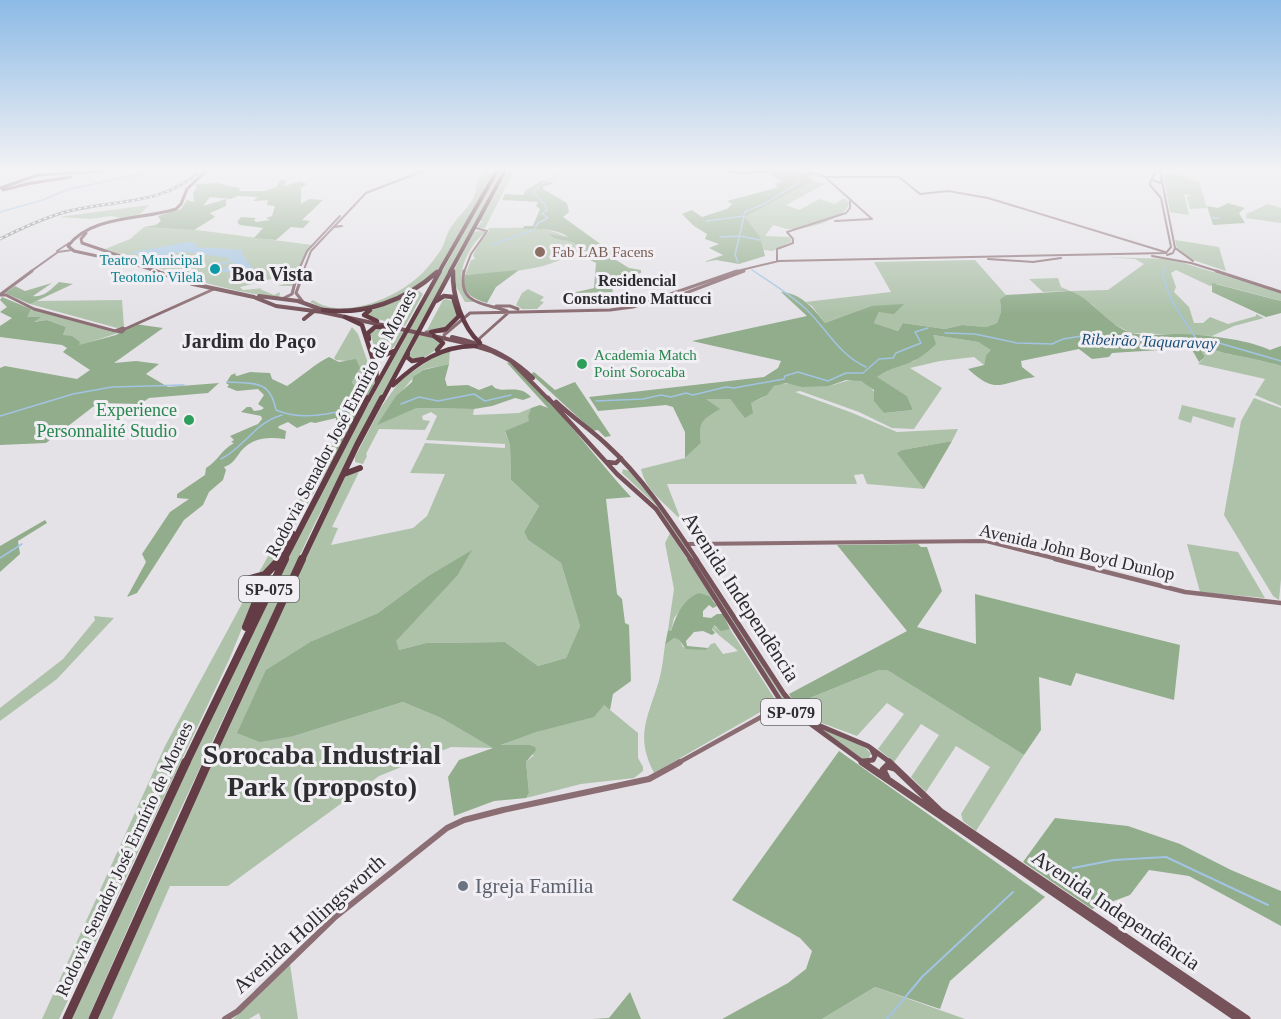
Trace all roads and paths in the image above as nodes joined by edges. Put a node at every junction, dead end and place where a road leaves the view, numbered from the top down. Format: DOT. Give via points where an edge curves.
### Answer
graph roads {
  1 [pos="135,219"];
  2 [pos="141,219"];
  3 [pos="339,219"];
  4 [pos="342,219"];
  5 [pos="470,219"];
  6 [pos="479,219"];
  7 [pos="871,219"];
  8 [pos="1055,219"];
  9 [pos="1165,219"];
  10 [pos="1169,219"];
  11 [pos="838,220"];
  12 [pos="476,225"];
  13 [pos="342,226"];
  14 [pos="333,228"];
  15 [pos="482,230"];
  16 [pos="471,234"];
  17 [pos="69,243"];
  18 [pos="82,243"];
  19 [pos="1174,248"];
  20 [pos="60,250"];
  21 [pos="72,250"];
  22 [pos="103,250"];
  23 [pos="1158,250"];
  24 [pos="1169,252"];
  25 [pos="85,253"];
  26 [pos="1161,254"];
  27 [pos="1014,256"];
  28 [pos="1033,256"];
  29 [pos="1148,256"];
  30 [pos="845,259"];
  31 [pos="1188,259"];
  32 [pos="1177,260"];
  33 [pos="777,261"];
  34 [pos="839,261"];
  35 [pos="784,262"];
  36 [pos="1018,262"];
  37 [pos="1038,262"];
  38 [pos="444,265"];
  39 [pos="453,267"];
  40 [pos="300,273"];
  41 [pos="727,275"];
  42 [pos="718,281"];
  43 [pos="213,289"];
  44 [pos="1281,291"];
  45 [pos="1,294"];
  46 [pos="283,299"];
  47 [pos="662,300"];
  48 [pos="423,301"];
  49 [pos="303,302"];
  50 [pos="276,306"];
  51 [pos="432,306"];
  52 [pos="493,306"];
  53 [pos="291,309"];
  54 [pos="505,309"];
  55 [pos="323,310"];
  56 [pos="550,310"];
  57 [pos="314,311"];
  58 [pos="516,312"];
  59 [pos="536,312"];
  60 [pos="345,317"];
  61 [pos="304,319"];
  62 [pos="377,321"];
  63 [pos="392,327"];
  64 [pos="401,328"];
  65 [pos="451,329"];
  66 [pos="428,333"];
  67 [pos="445,337"];
  68 [pos="478,345"];
  69 [pos="396,349"];
  70 [pos="408,352"];
  71 [pos="376,386"];
  72 [pos="386,392"];
  73 [pos="621,458"];
  74 [pos="351,459"];
  75 [pos="605,461"];
  76 [pos="631,470"];
  77 [pos="343,476"];
  78 [pos="626,481"];
  79 [pos="310,509"];
  80 [pos="686,544"];
  81 [pos="270,573"];
  82 [pos="262,586"];
  83 [pos="1281,603"];
  84 [pos="233,663"];
  85 [pos="778,696"];
  86 [pos="777,709"];
  87 [pos="790,711"];
  88 [pos="870,747"];
  89 [pos="858,759"];
  90 [pos="903,774"];
  91 [pos="892,783"];
  92 [pos="67,1019"];
  93 [pos="93,1019"];
  94 [pos="225,1019"];
  95 [pos="1238,1019"];
  96 [pos="1247,1019"];
  1 -- 17 [label="main road" via="98,227"];
  2 -- 18 [label="main road" via="99,227 85,234"];
  3 -- 40 [label="main road" via="307,250"];
  4 -- 14 [label="main road"];
  5 -- 38 [label="highway, Rodovia Senador José Ermírio de Moraes / SP-075"];
  6 -- 12 [label="highway, Rodovia Senador José Ermírio de Moraes / SP-075"];
  7 -- 11 [label="main road"];
  8 -- 23 [label="main road"];
  9 -- 24 [label="main road"];
  10 -- 19 [label="main road"];
  11 -- 33 [label="main road" via="787,232 793,243 777,249"];
  12 -- 15 [label="main road"];
  12 -- 16 [label="highway, Rodovia Senador José Ermírio de Moraes / SP-075"];
  13 -- 14 [label="main road"];
  14 -- 40 [label="main road" via="311,251"];
  15 -- 16 [label="main road"];
  15 -- 52 [label="main road" via="487,231 469,260 462,281 471,300"];
  16 -- 39 [label="highway, Rodovia Senador José Ermírio de Moraes / SP-075"];
  17 -- 18 [label="main road"];
  17 -- 20 [label="main road"];
  17 -- 21 [label="main road"];
  18 -- 22 [label="main road, SP-079"];
  19 -- 29 [label="main road" via="1171,254"];
  19 -- 31 [label="main road"];
  20 -- 21 [label="main road"];
  20 -- 45 [label="main road"];
  21 -- 25 [label="main road, SP-079"];
  22 -- 25 [label="main road" via="94,255"];
  22 -- 46 [label="main road, SP-079" via="207,285"];
  23 -- 24 [label="main road"];
  23 -- 26 [label="main road"];
  24 -- 26 [label="main road"];
  25 -- 43 [label="main road, SP-079"];
  26 -- 28 [label="main road"];
  27 -- 28 [label="main road"];
  27 -- 30 [label="main road"];
  27 -- 36 [label="main road" via="1023,260"];
  28 -- 37 [label="main road" via="1027,258"];
  29 -- 32 [label="main road"];
  29 -- 37 [label="main road"];
  30 -- 33 [label="main road"];
  30 -- 34 [label="main road"];
  31 -- 32 [label="main road" via="1173,256"];
  31 -- 44 [label="main road"];
  32 -- 44 [label="main road"];
  33 -- 35 [label="main road"];
  33 -- 41 [label="main road"];
  34 -- 35 [label="main road"];
  34 -- 36 [label="main road"];
  35 -- 42 [label="main road"];
  36 -- 37 [label="main road"];
  38 -- 48 [label="highway, Rodovia Senador José Ermírio de Moraes / SP-075"];
  38 -- 55 [label="highway" via="417,287 372,307 346,313"];
  39 -- 51 [label="highway, Rodovia Senador José Ermírio de Moraes / SP-075"];
  39 -- 68 [label="highway" via="457,300 470,335"];
  40 -- 46 [label="main road" via="292,294"];
  40 -- 49 [label="main road" via="296,293"];
  41 -- 42 [label="main road"];
  41 -- 47 [label="main road"];
  42 -- 47 [label="main road"];
  43 -- 45 [label="main road" via="118,333 34,309"];
  43 -- 50 [label="main road, SP-079"];
  46 -- 49 [label="main road, SP-079"];
  46 -- 50 [label="main road" via="274,303"];
  47 -- 56 [label="main road" via="616,310"];
  47 -- 59 [label="main road" via="616,312"];
  48 -- 62 [label="highway" via="425,292 411,291 364,313 366,318"];
  48 -- 69 [label="highway, Rodovia Senador José Ermírio de Moraes / SP-075"];
  49 -- 53 [label="main road" via="301,307"];
  49 -- 55 [label="main road, SP-079"];
  50 -- 53 [label="main road, SP-079"];
  51 -- 66 [label="highway" via="440,297 452,297 460,314 446,329"];
  51 -- 70 [label="highway, Rodovia Senador José Ermírio de Moraes / SP-075"];
  52 -- 54 [label="main road"];
  52 -- 54 [label="main road"];
  53 -- 57 [label="main road, SP-079"];
  54 -- 56 [label="main road"];
  54 -- 58 [label="main road"];
  54 -- 65 [label="main road" via="465,315"];
  55 -- 62 [label="main road, SP-079"];
  56 -- 59 [label="main road"];
  57 -- 60 [label="main road, SP-079"];
  57 -- 61 [label="main road"];
  58 -- 59 [label="main road"];
  58 -- 68 [label="main road" via="503,316 480,338"];
  60 -- 63 [label="main road, SP-079"];
  60 -- 71 [label="highway" via="362,325 376,369"];
  62 -- 64 [label="main road, SP-079"];
  63 -- 64 [label="main road, SP-079"];
  63 -- 69 [label="highway" via="375,327 368,335 376,354 386,356"];
  64 -- 66 [label="main road, SP-079"];
  65 -- 66 [label="main road"];
  65 -- 67 [label="main road"];
  66 -- 67 [label="main road, Avenida Independência / SP-079"];
  66 -- 70 [label="highway" via="442,346 416,361 409,360"];
  67 -- 68 [label="main road, Avenida Independência / SP-079"];
  68 -- 72 [label="highway" via="440,351 402,376"];
  68 -- 73 [label="main road, Avenida Independência / SP-079" via="517,361 578,423"];
  68 -- 75 [label="main road, Avenida Independência / SP-079" via="520,369"];
  69 -- 71 [label="highway, Rodovia Senador José Ermírio de Moraes / SP-075"];
  70 -- 72 [label="highway, Rodovia Senador José Ermírio de Moraes / SP-075"];
  71 -- 79 [label="highway, Rodovia Senador José Ermírio de Moraes / SP-075"];
  72 -- 74 [label="highway, Rodovia Senador José Ermírio de Moraes / SP-075"];
  73 -- 75 [label="main road" via="613,464"];
  73 -- 76 [label="main road, Avenida Independência / SP-079"];
  74 -- 77 [label="highway, Rodovia Senador José Ermírio de Moraes / SP-075"];
  74 -- 77 [label="highway" via="360,468"];
  75 -- 78 [label="main road, Avenida Independência / SP-079"];
  76 -- 78 [label="main road" via="620,470"];
  76 -- 80 [label="main road, Avenida Independência / SP-079"];
  77 -- 93 [label="highway, Rodovia Senador José Ermírio de Moraes / SP-075" via="235,702"];
  78 -- 85 [label="main road, Avenida Independência / SP-079" via="657,509"];
  79 -- 81 [label="highway"];
  79 -- 84 [label="highway, Rodovia Senador José Ermírio de Moraes / SP-075"];
  80 -- 83 [label="main road, Avenida John Boyd Dunlop" via="986,542 1185,592"];
  80 -- 88 [label="main road, Avenida Independência / SP-079" via="792,706 818,725"];
  81 -- 82 [label="highway"];
  81 -- 82 [label="highway" via="249,582"];
  82 -- 84 [label="highway"];
  84 -- 92 [label="highway, Rodovia Senador José Ermírio de Moraes / SP-075"];
  85 -- 86 [label="main road"];
  85 -- 87 [label="main road, Avenida Independência / SP-079"];
  86 -- 87 [label="main road"];
  86 -- 94 [label="main road, Avenida Hollingsworth" via="649,779 503,810 447,828 334,918"];
  87 -- 89 [label="main road, Avenida Independência / SP-079"];
  88 -- 89 [label="main road" via="873,760"];
  88 -- 90 [label="main road, Avenida Independência / SP-079"];
  89 -- 91 [label="main road, Avenida Independência / SP-079"];
  90 -- 91 [label="main road" via="893,767 885,768 884,773"];
  90 -- 96 [label="main road, Avenida Independência / SP-079" via="941,812"];
  91 -- 95 [label="main road, Avenida Independência / SP-079"];
}
